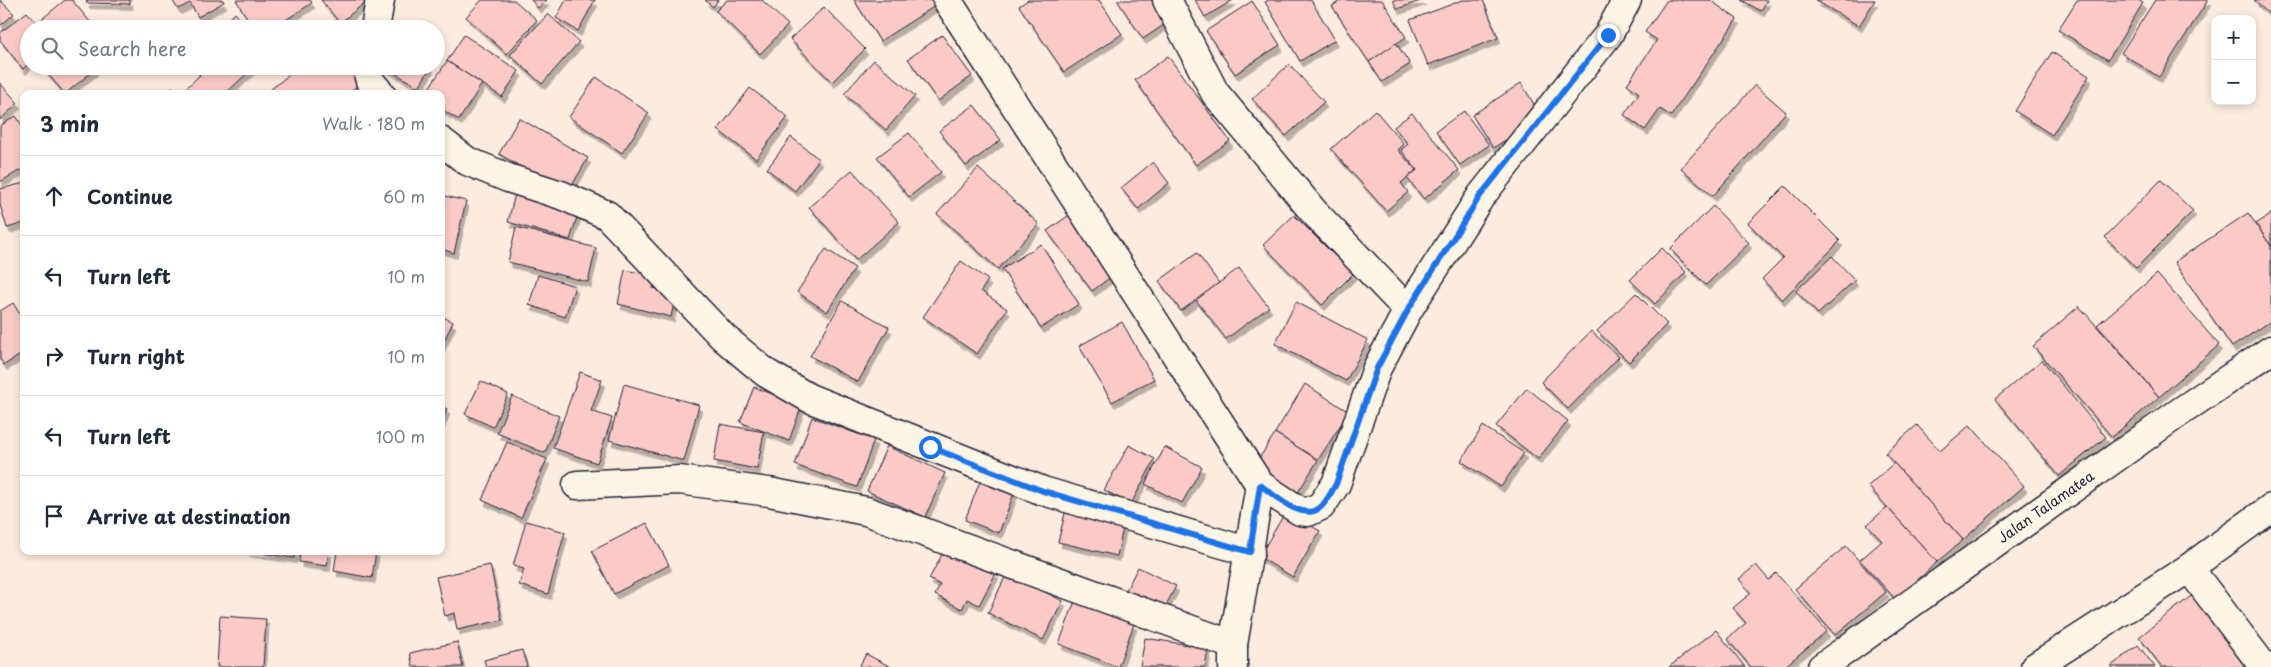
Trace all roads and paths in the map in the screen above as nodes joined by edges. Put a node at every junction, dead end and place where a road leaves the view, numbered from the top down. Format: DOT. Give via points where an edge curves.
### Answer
graph roads {
  1 [pos="380,0"];
  2 [pos="947,0"];
  3 [pos="1167,0"];
  4 [pos="1626,0"];
  5 [pos="377,20"];
  6 [pos="368,75"];
  7 [pos="378,90"];
  8 [pos="445,144"];
  9 [pos="1408,310"];
  10 [pos="2271,350"];
  11 [pos="577,485"];
  12 [pos="1260,485"];
  13 [pos="2271,508"];
  14 [pos="1250,552"];
  15 [pos="2189,568"];
  16 [pos="1233,656"];
  17 [pos="1822,667"];
  18 [pos="2035,667"];
  19 [pos="2264,667"];
  1 -- 5 [label="street"];
  2 -- 12 [label="street"];
  3 -- 9 [label="street" via="1215,92 1313,211"];
  4 -- 9 [label="street" via="1608,35 1480,196"];
  6 -- 7 [label="street"];
  8 -- 14 [label="street" via="467,161 607,215 724,337 766,373 809,398 1043,491"];
  9 -- 12 [label="street" via="1377,368 1336,484 1321,506 1308,512 1300,511"];
  10 -- 17 [label="street, Jalan Talamatea" via="2176,414"];
  11 -- 16 [label="street" via="679,480 769,492 866,511"];
  12 -- 14 [label="street"];
  13 -- 15 [label="street"];
  14 -- 16 [label="street"];
  15 -- 18 [label="street"];
  15 -- 19 [label="street"];
}
